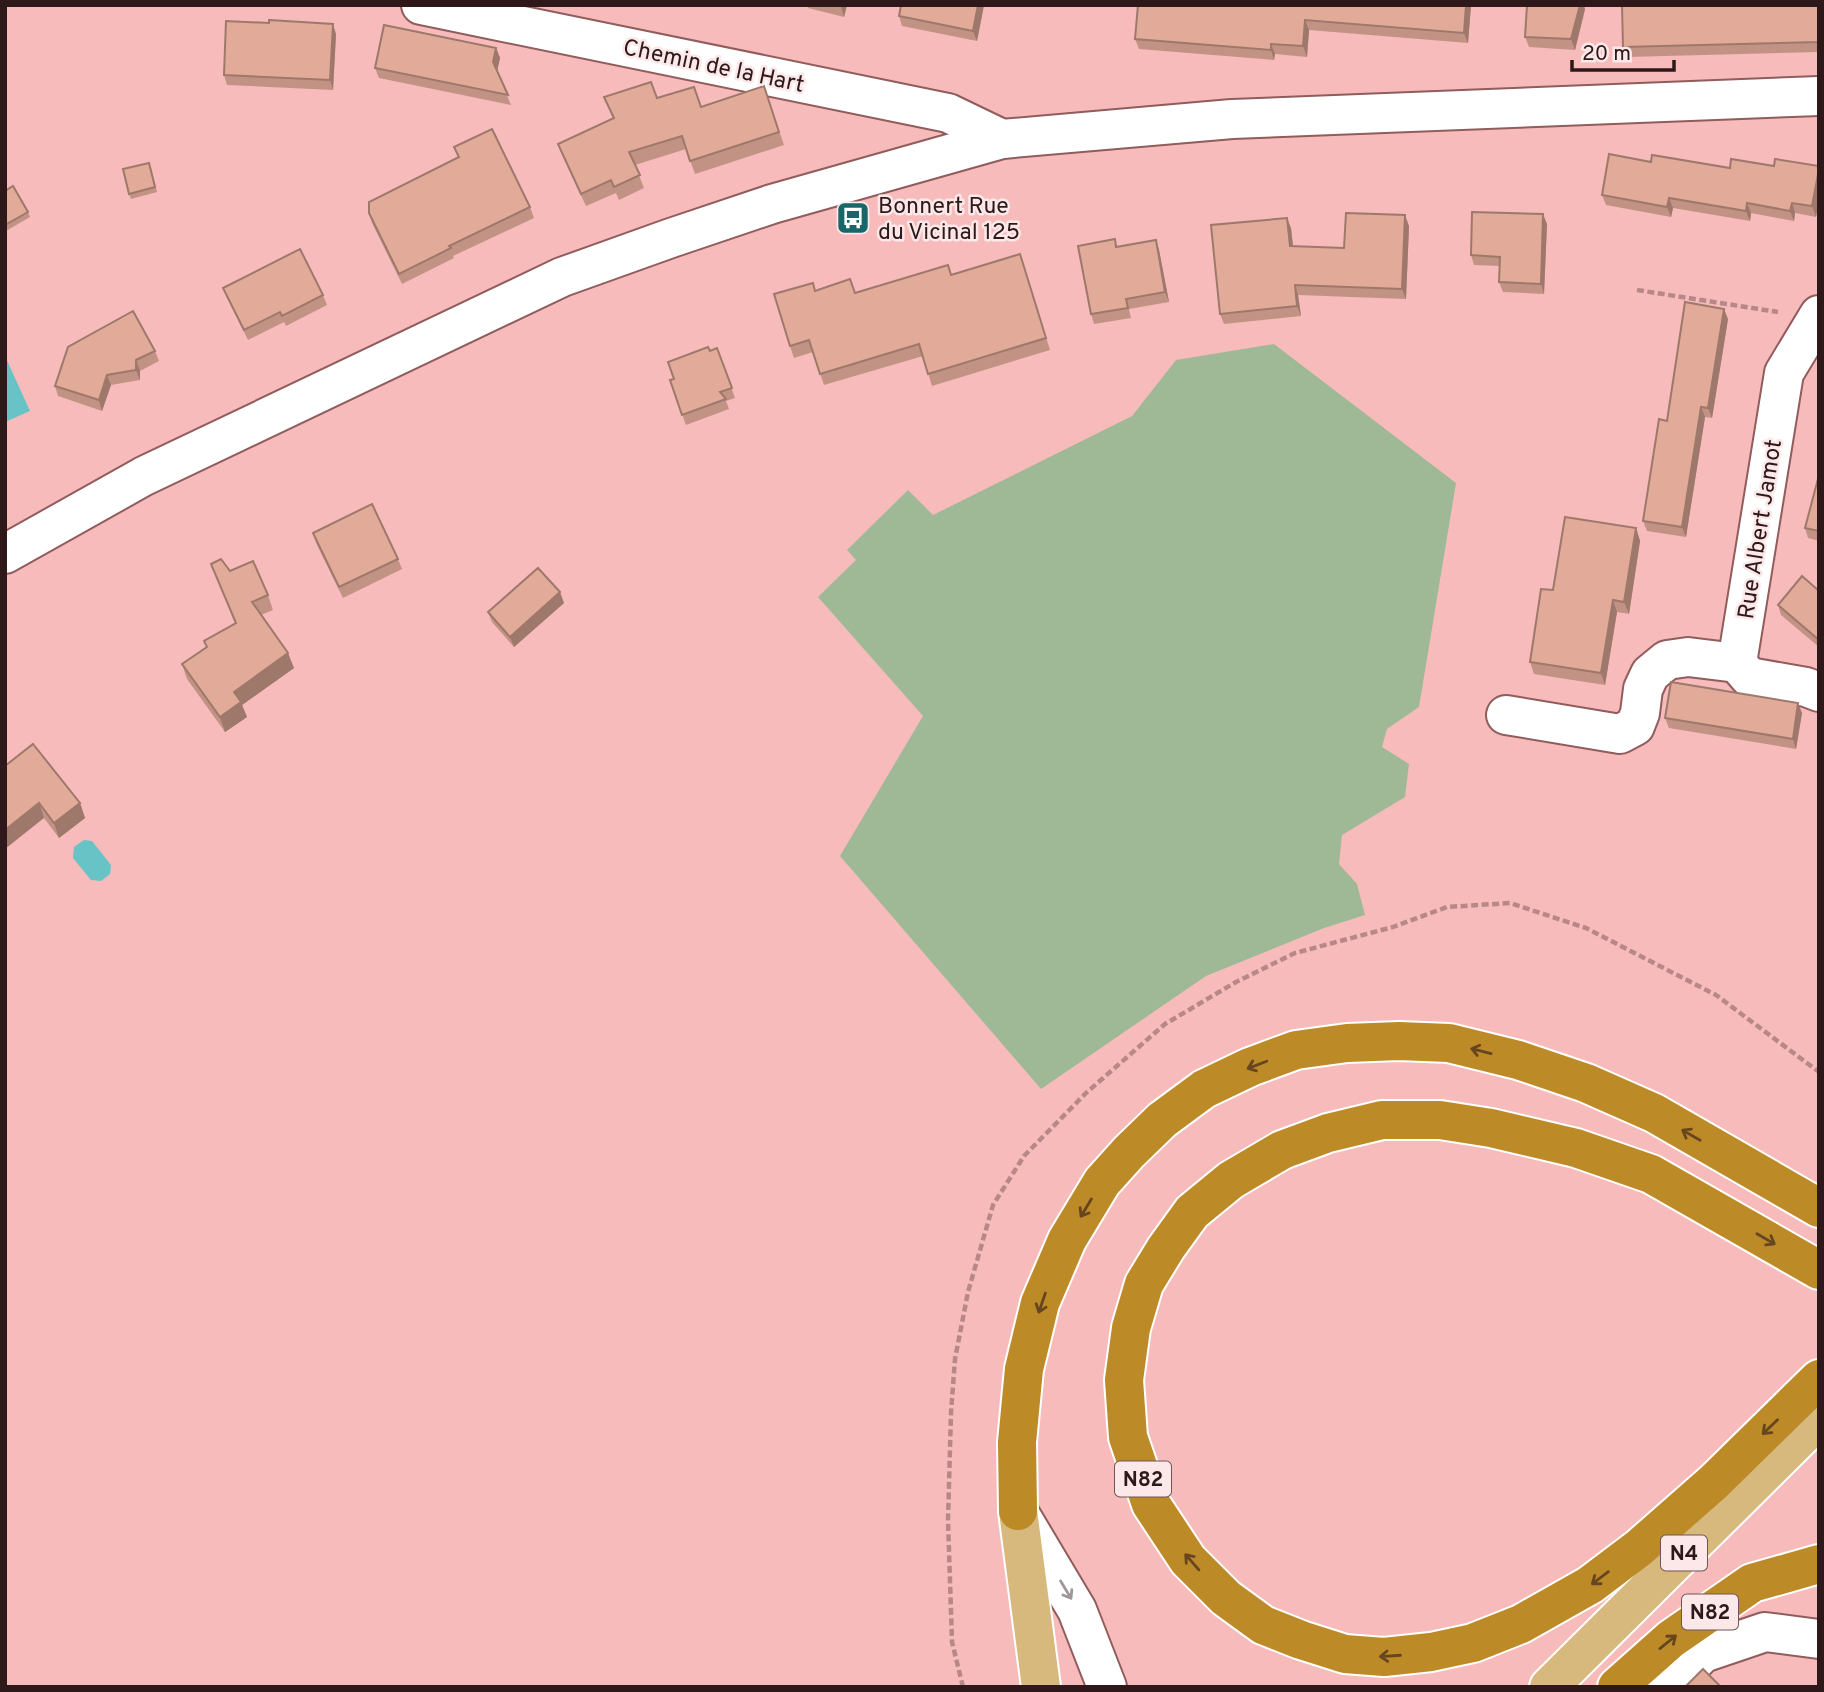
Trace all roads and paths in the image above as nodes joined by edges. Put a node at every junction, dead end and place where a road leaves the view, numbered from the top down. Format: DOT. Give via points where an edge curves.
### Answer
graph roads {
  1 [pos="421,5"];
  2 [pos="1819,96"];
  3 [pos="1002,139"];
  4 [pos="1637,290"];
  5 [pos="1818,316"];
  6 [pos="5,554"];
  7 [pos="1737,663"];
  8 [pos="1819,692"];
  9 [pos="1506,715"];
  10 [pos="1819,1208"];
  11 [pos="1819,1270"];
  12 [pos="1819,1379"];
  13 [pos="951,1413"];
  14 [pos="1819,1419"];
  15 [pos="1819,1449"];
  16 [pos="1018,1511"];
  17 [pos="1819,1564"];
  18 [pos="1819,1639"];
  19 [pos="963,1687"];
  20 [pos="1041,1687"];
  21 [pos="1107,1687"];
  22 [pos="1549,1687"];
  23 [pos="1577,1687"];
  24 [pos="1617,1687"];
  25 [pos="1668,1687"];
  1 -- 3 [label="street, Chemin de la Hart" via="948,113"];
  2 -- 3 [label="street" via="1232,119"];
  3 -- 6 [label="street" via="772,204 562,277 144,475"];
  4 -- 5 [label="path"];
  5 -- 7 [label="street, Rue Albert Jamot" via="1784,373"];
  7 -- 8 [label="street" via="1749,677"];
  7 -- 9 [label="street" via="1688,657 1667,660 1650,674 1635,726 1620,734"];
  10 -- 16 [label="highway, one-way" via="1654,1113 1518,1060 1448,1043 1399,1041 1296,1050 1250,1067 1204,1089 1162,1120 1102,1182 1067,1240 1040,1303 1024,1369 1017,1442"];
  12 -- 11 [label="highway, N82, one-way" via="1714,1482 1590,1585 1521,1625 1473,1643 1384,1657 1345,1654 1263,1625 1226,1598 1188,1560 1151,1504 1128,1437 1124,1380 1131,1328 1144,1284 1192,1212 1231,1180 1282,1150 1382,1120 1440,1120 1576,1148 1651,1174"];
  13 -- 19 [label="path" via="948,1520 953,1642"];
  14 -- 22 [label="main road, N4"];
  15 -- 23 [label="main road, N4"];
  16 -- 20 [label="main road"];
  16 -- 21 [label="street, one-way" via="1077,1609"];
  24 -- 17 [label="highway, N82, one-way" via="1671,1639 1752,1583"];
  18 -- 25 [label="street" via="1765,1632 1703,1653"];
}
